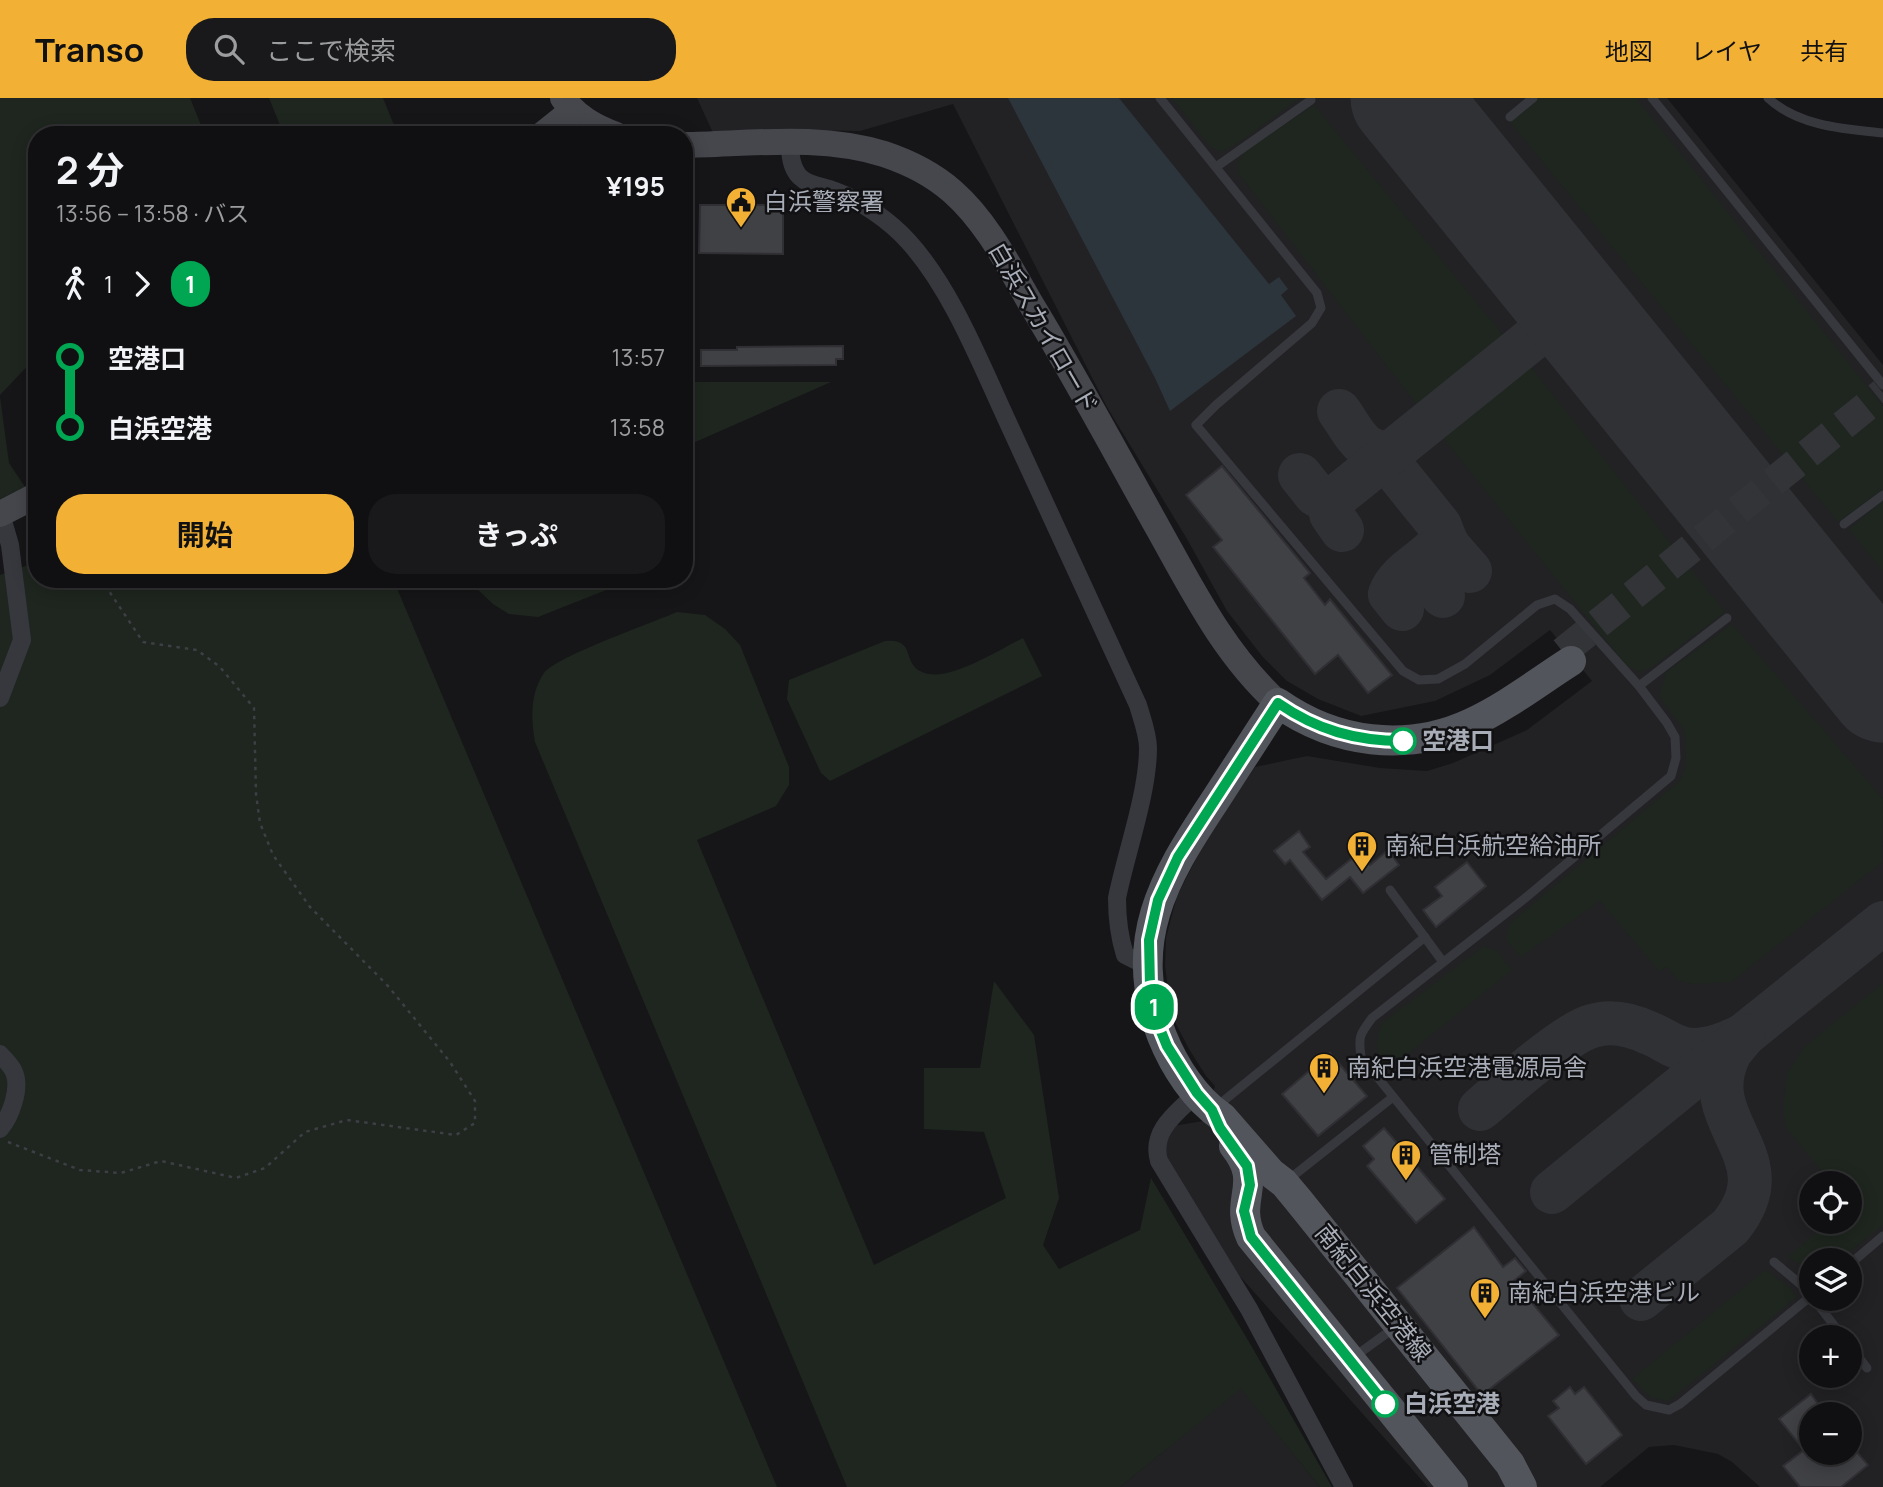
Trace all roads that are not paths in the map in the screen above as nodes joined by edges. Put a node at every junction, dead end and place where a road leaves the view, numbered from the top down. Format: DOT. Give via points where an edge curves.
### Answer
graph roads {
  1 [pos="1160,98"];
  2 [pos="1533,98"];
  3 [pos="1652,98"];
  4 [pos="1768,98"];
  5 [pos="1311,100"];
  6 [pos="568,104"];
  7 [pos="1510,117"];
  8 [pos="550,126"];
  9 [pos="596,126"];
  10 [pos="1883,133"];
  11 [pos="790,143"];
  12 [pos="693,145"];
  13 [pos="1216,167"];
  14 [pos="1883,385"];
  15 [pos="1883,495"];
  16 [pos="28,500"];
  17 [pos="1,514"];
  18 [pos="1844,524"];
  19 [pos="1727,618"];
  20 [pos="1567,657"];
  21 [pos="1639,686"];
  22 [pos="0,698"];
  23 [pos="1278,703"];
  24 [pos="1390,890"];
  25 [pos="1425,937"];
  26 [pos="1148,961"];
  27 [pos="1443,962"];
  28 [pos="0,1054"];
  29 [pos="1393,1097"];
  30 [pos="1219,1101"];
  31 [pos="1245,1128"];
  32 [pos="0,1129"];
  33 [pos="1284,1183"];
  34 [pos="1883,1236"];
  35 [pos="1862,1254"];
  36 [pos="1774,1262"];
  37 [pos="1277,1271"];
  38 [pos="1799,1282"];
  39 [pos="1799,1308"];
  40 [pos="1823,1311"];
  41 [pos="1398,1325"];
  42 [pos="1834,1325"];
  43 [pos="1349,1360"];
  44 [pos="1862,1362"];
  45 [pos="1867,1368"];
  46 [pos="1344,1487"];
  47 [pos="1453,1487"];
  48 [pos="1522,1487"];
  1 -- 13 [label="lane"];
  2 -- 7 [label="lane"];
  3 -- 14 [label="lane"];
  4 -- 10 [label="lane" via="1815,123"];
  5 -- 13 [label="lane"];
  6 -- 8 [label="street"];
  6 -- 9 [label="street"];
  11 -- 12 [label="street, 白浜スカイロード"];
  11 -- 23 [label="street, 白浜スカイロード" via="824,143 886,155 940,182 966,206 994,242 1048,331 1214,627"];
  11 -- 26 [label="street" via="793,168 801,178 836,191 884,220 908,241 936,279 972,345 1138,705 1148,748 1117,916 1125,956"];
  13 -- 21 [label="lane" via="1317,293 1321,308 1312,323 1196,425 1410,676 1438,679 1465,664 1537,605 1555,599 1570,609"];
  15 -- 18 [label="lane"];
  16 -- 17 [label="street"];
  17 -- 22 [label="street" via="10,545 22,639"];
  19 -- 21 [label="lane"];
  20 -- 23 [label="main road" via="1492,711 1432,737 1359,738 1324,729"];
  21 -- 27 [label="lane" via="1675,737 1671,776"];
  23 -- 26 [label="main road, 南紀白浜空港線" via="1167,878 1152,920"];
  24 -- 25 [label="lane"];
  25 -- 27 [label="lane"];
  25 -- 30 [label="lane"];
  26 -- 30 [label="main road, 南紀白浜空港線" via="1158,1024 1167,1046"];
  27 -- 29 [label="lane" via="1372,1018 1360,1033 1361,1057"];
  28 -- 32 [label="street" via="15,1073 15,1101"];
  29 -- 33 [label="lane"];
  29 -- 39 [label="lane" via="1646,1405 1669,1410 1680,1404"];
  30 -- 33 [label="main road, 南紀白浜空港線" via="1222,1117"];
  30 -- 37 [label="main road, 南紀白浜空港線" via="1220,1128 1247,1166 1250,1178 1246,1226"];
  30 -- 46 [label="street" via="1161,1131 1158,1161 1249,1309"];
  31 -- 33 [label="lane"];
  33 -- 37 [label="main road" via="1261,1202 1257,1212 1257,1228"];
  33 -- 41 [label="main road, 南紀白浜空港線"];
  34 -- 35 [label="lane"];
  36 -- 38 [label="lane"];
  37 -- 43 [label="main road, 南紀白浜空港線"];
  40 -- 42 [label="lane"];
  41 -- 43 [label="lane"];
  41 -- 48 [label="main road, 南紀白浜空港線" via="1510,1464"];
  43 -- 47 [label="main road, 南紀白浜空港線"];
  44 -- 45 [label="lane"];
}
